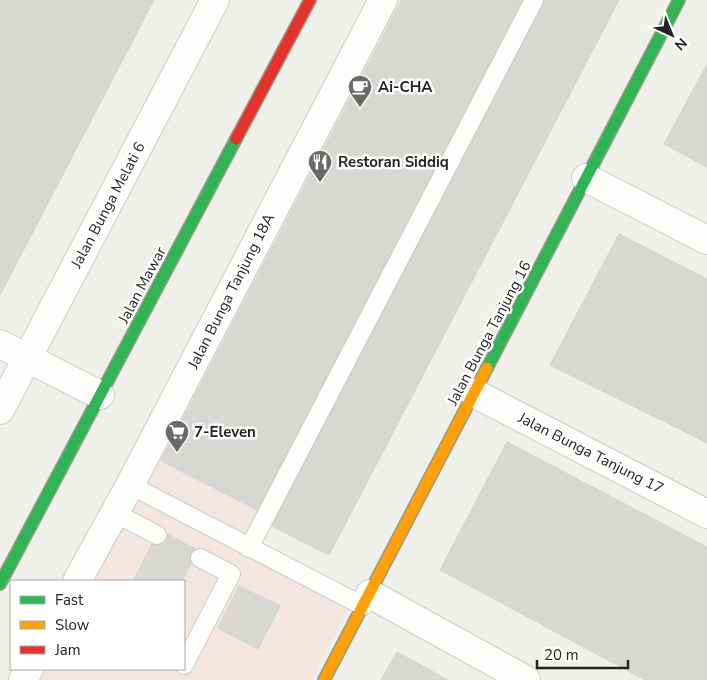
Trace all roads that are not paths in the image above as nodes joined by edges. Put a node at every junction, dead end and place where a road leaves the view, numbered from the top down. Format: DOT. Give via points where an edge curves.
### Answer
graph roads {
  1 [pos="215,0"];
  2 [pos="310,0"];
  3 [pos="383,0"];
  4 [pos="534,0"];
  5 [pos="679,0"];
  6 [pos="586,178"];
  7 [pos="707,240"];
  8 [pos="0,344"];
  9 [pos="27,358"];
  10 [pos="474,393"];
  11 [pos="100,396"];
  12 [pos="0,410"];
  13 [pos="130,485"];
  14 [pos="115,513"];
  15 [pos="707,514"];
  16 [pos="157,535"];
  17 [pos="248,548"];
  18 [pos="200,558"];
  19 [pos="78,580"];
  20 [pos="0,584"];
  21 [pos="366,600"];
  22 [pos="185,663"];
  23 [pos="324,680"];
  24 [pos="526,680"];
  1 -- 9 [label="street, Jalan Bunga Melati 6"];
  2 -- 11 [label="street, Jalan Mawar"];
  3 -- 13 [label="street, Jalan Bunga Tanjung 18A"];
  4 -- 17 [label="lane"];
  5 -- 6 [label="street, Jalan Bunga Tanjung 16"];
  6 -- 7 [label="street"];
  6 -- 10 [label="street, Jalan Bunga Tanjung 16"];
  8 -- 9 [label="street"];
  9 -- 11 [label="street"];
  9 -- 12 [label="street, Jalan Bunga Melati 6"];
  10 -- 15 [label="street, Jalan Bunga Tanjung 17"];
  10 -- 21 [label="street, Jalan Bunga Tanjung 16"];
  11 -- 20 [label="street, Jalan Mawar"];
  13 -- 14 [label="street, Jalan Bunga Tanjung 18A"];
  13 -- 17 [label="lane"];
  14 -- 16 [label="lane"];
  14 -- 19 [label="street, Jalan Bunga Tanjung 18A"];
  17 -- 21 [label="lane"];
  18 -- 22 [label="lane" via="231,574"];
  21 -- 23 [label="street, Jalan Bunga Tanjung 16"];
  21 -- 24 [label="street"];
}
